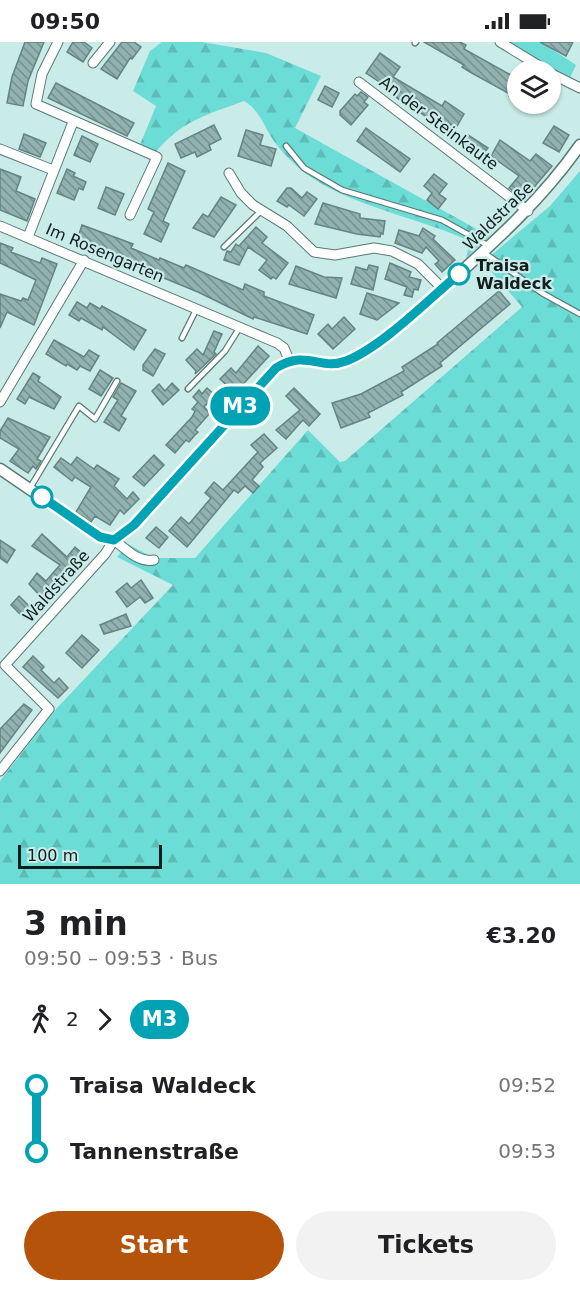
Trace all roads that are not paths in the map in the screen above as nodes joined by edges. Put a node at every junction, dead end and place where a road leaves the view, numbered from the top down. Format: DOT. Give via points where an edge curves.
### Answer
graph roads {
  1 [pos="58,42"];
  2 [pos="501,42"];
  3 [pos="107,43"];
  4 [pos="530,60"];
  5 [pos="93,63"];
  6 [pos="561,79"];
  7 [pos="359,82"];
  8 [pos="580,88"];
  9 [pos="73,122"];
  10 [pos="580,145"];
  11 [pos="286,147"];
  12 [pos="0,149"];
  13 [pos="53,170"];
  14 [pos="229,173"];
  15 [pos="261,211"];
  16 [pos="528,211"];
  17 [pos="130,215"];
  18 [pos="0,226"];
  19 [pos="28,237"];
  20 [pos="224,247"];
  21 [pos="486,249"];
  22 [pos="84,261"];
  23 [pos="442,288"];
  24 [pos="197,308"];
  25 [pos="580,314"];
  26 [pos="240,327"];
  27 [pos="182,338"];
  28 [pos="289,360"];
  29 [pos="117,381"];
  30 [pos="188,389"];
  31 [pos="0,402"];
  32 [pos="0,469"];
  33 [pos="30,488"];
  34 [pos="114,540"];
  35 [pos="154,560"];
  36 [pos="2,664"];
  37 [pos="0,771"];
  1 -- 9 [label="street" via="42,74 36,104"];
  2 -- 4 [label="street"];
  3 -- 5 [label="street"];
  6 -- 8 [label="street"];
  7 -- 16 [label="street, An der Steinkaute"];
  9 -- 13 [label="street"];
  9 -- 17 [label="street" via="157,157"];
  10 -- 16 [label="street, Waldstraße"];
  11 -- 21 [label="lane" via="304,168 342,190 442,220"];
  12 -- 13 [label="street"];
  13 -- 19 [label="street"];
  14 -- 15 [label="street" via="241,193"];
  15 -- 20 [label="lane"];
  15 -- 23 [label="street" via="287,226 314,252 335,255 374,248 392,251 418,264"];
  16 -- 21 [label="street, Waldstraße"];
  18 -- 19 [label="street, Im Rosengarten"];
  19 -- 22 [label="street, Im Rosengarten"];
  21 -- 23 [label="street, Waldstraße"];
  21 -- 25 [label="lane" via="542,293"];
  22 -- 24 [label="street, Im Rosengarten"];
  22 -- 31 [label="street"];
  23 -- 28 [label="street, Waldstraße" via="409,318 345,361"];
  24 -- 26 [label="street, Im Rosengarten"];
  24 -- 27 [label="lane"];
  26 -- 28 [label="street, Im Rosengarten" via="284,348"];
  26 -- 30 [label="lane" via="225,351"];
  28 -- 34 [label="street, Waldstraße" via="276,368 134,525"];
  29 -- 33 [label="lane" via="95,419 78,406"];
  32 -- 33 [label="street"];
  33 -- 34 [label="street" via="100,537"];
  34 -- 35 [label="street" via="136,557"];
  34 -- 36 [label="street, Waldstraße"];
  36 -- 37 [label="street, Waldstraße" via="50,709"];
}
